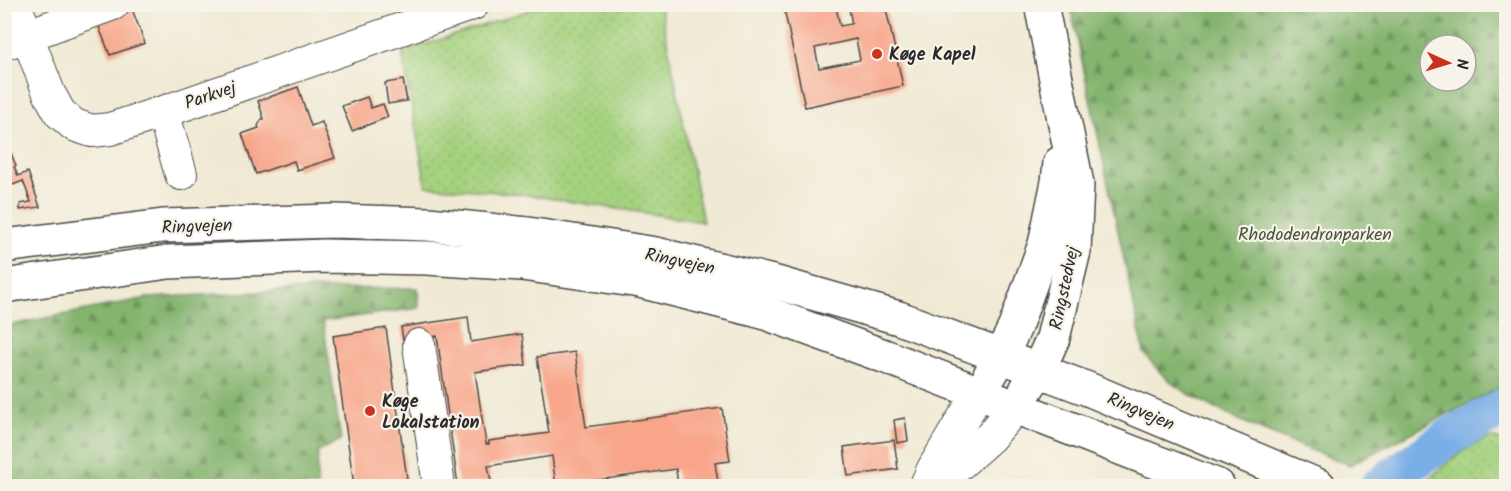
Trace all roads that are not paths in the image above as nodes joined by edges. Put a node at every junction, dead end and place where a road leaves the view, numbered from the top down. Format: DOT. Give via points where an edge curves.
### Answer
graph roads {
  1 [pos="15,4"];
  2 [pos="113,4"];
  3 [pos="1041,4"];
  4 [pos="456,7"];
  5 [pos="15,40"];
  6 [pos="163,112"];
  7 [pos="1064,126"];
  8 [pos="181,174"];
  9 [pos="4,246"];
  10 [pos="4,286"];
  11 [pos="419,345"];
  12 [pos="1001,356"];
  13 [pos="1038,371"];
  14 [pos="979,392"];
  15 [pos="1016,407"];
  16 [pos="439,486"];
  17 [pos="926,486"];
  18 [pos="935,486"];
  19 [pos="1218,486"];
  20 [pos="1319,486"];
  1 -- 5 [label="street, Parkvej"];
  2 -- 5 [label="street"];
  3 -- 7 [label="main road, Ringstedvej"];
  4 -- 6 [label="street, Parkvej"];
  5 -- 6 [label="street, Parkvej" via="60,113 74,124 92,131 110,129"];
  6 -- 8 [label="street"];
  7 -- 12 [label="main road, Ringstedvej" via="1045,244"];
  7 -- 13 [label="main road, Ringstedvej" via="1077,184 1074,251 1053,338"];
  9 -- 12 [label="main road, Ringvejen" via="163,226 334,221 428,224 528,234 656,254 777,283 899,318"];
  10 -- 14 [label="main road, Ringvejen" via="168,262 324,256 522,264 640,282 763,312"];
  11 -- 16 [label="street"];
  12 -- 13 [label="main road, Ringvejen"];
  12 -- 14 [label="main road, Ringstedvej"];
  13 -- 15 [label="main road, Ringstedvej"];
  13 -- 20 [label="main road, Ringvejen"];
  14 -- 15 [label="main road, Ringvejen"];
  14 -- 17 [label="street"];
  15 -- 18 [label="street"];
  15 -- 19 [label="main road, Ringvejen"];
}
